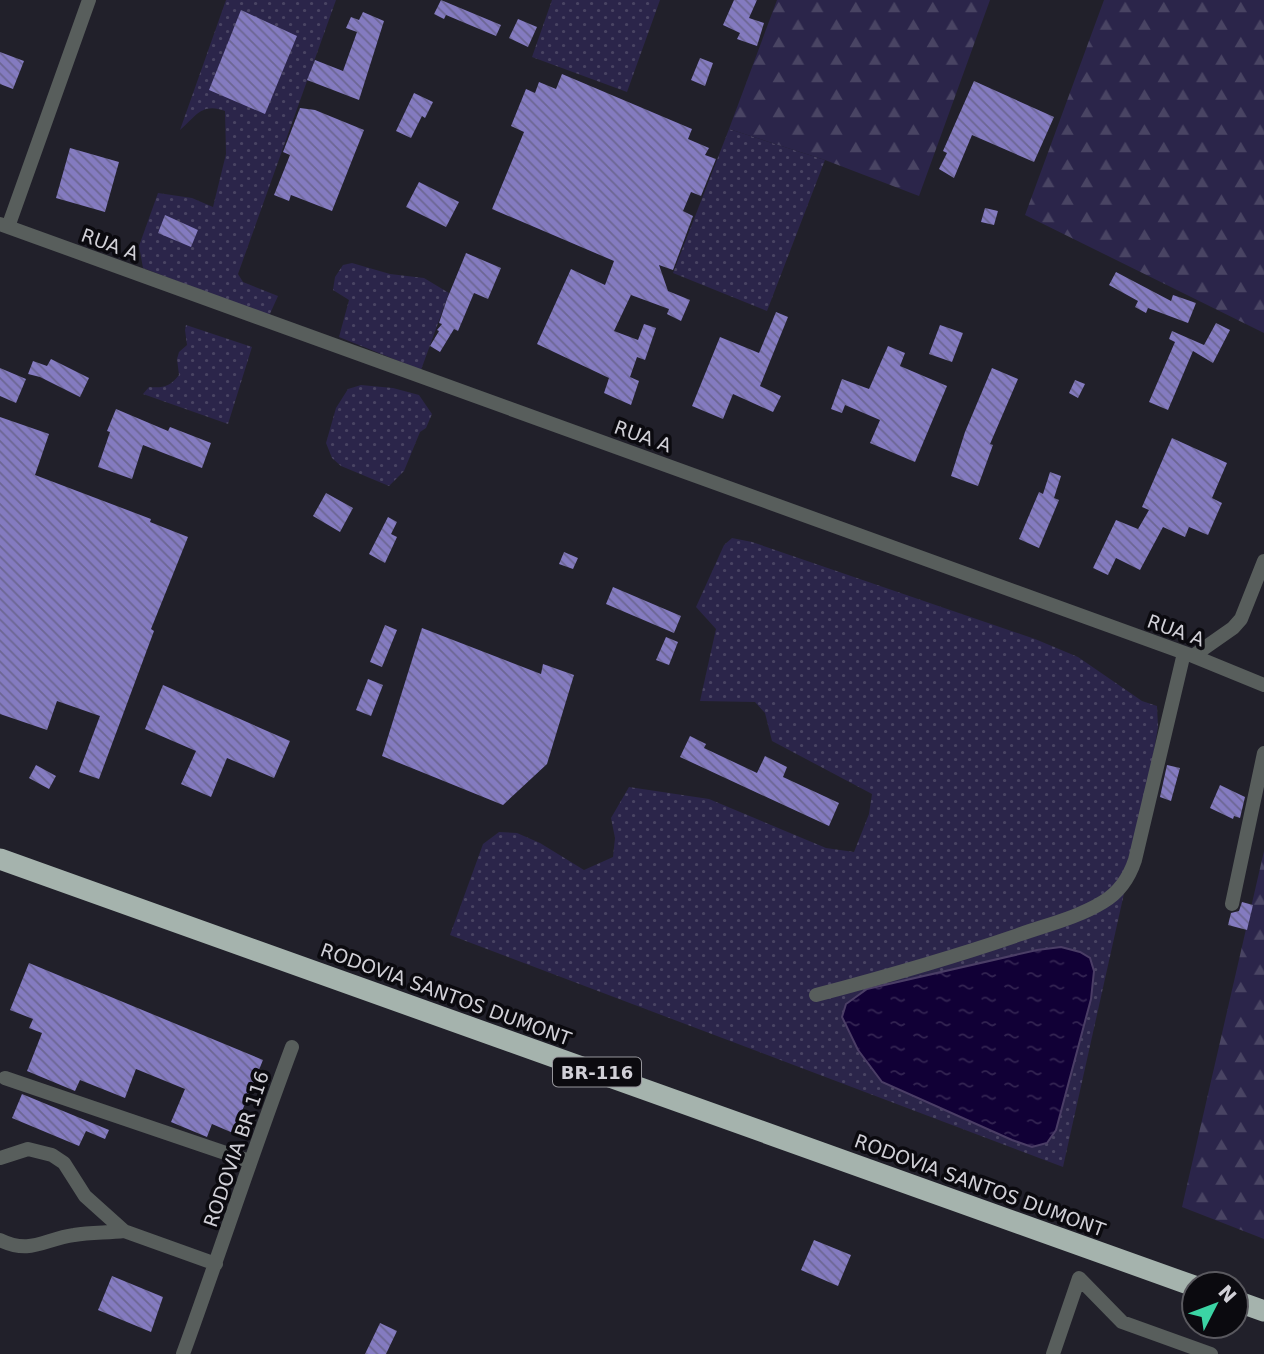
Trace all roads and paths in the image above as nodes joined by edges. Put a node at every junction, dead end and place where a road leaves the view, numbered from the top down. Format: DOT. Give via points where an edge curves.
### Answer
graph roads {
  1 [pos="89,0"];
  2 [pos="4,225"];
  3 [pos="1264,561"];
  4 [pos="1188,655"];
  5 [pos="1264,685"];
  6 [pos="1264,753"];
  7 [pos="0,859"];
  8 [pos="1231,904"];
  9 [pos="816,995"];
  10 [pos="292,1046"];
  11 [pos="5,1078"];
  12 [pos="0,1158"];
  13 [pos="249,1161"];
  14 [pos="124,1231"];
  15 [pos="0,1240"];
  16 [pos="216,1264"];
  17 [pos="1180,1281"];
  18 [pos="183,1354"];
  19 [pos="1053,1354"];
  20 [pos="1211,1354"];
  1 -- 2 [label="street, RUA A"];
  2 -- 4 [label="street, RUA A"];
  3 -- 4 [label="street" via="1241,619"];
  4 -- 5 [label="street, RUA A"];
  4 -- 9 [label="street" via="1135,860 1116,892 1057,922 935,964"];
  6 -- 8 [label="street"];
  7 -- 17 [label="highway, RODOVIA SANTOS DUMONT / BR-116"];
  10 -- 13 [label="street, RODOVIA BR 116"];
  11 -- 13 [label="street"];
  12 -- 14 [label="street" via="28,1149 58,1158 85,1196"];
  13 -- 16 [label="street, RODOVIA BR 116"];
  14 -- 15 [label="street" via="76,1234 29,1247"];
  14 -- 16 [label="street"];
  16 -- 18 [label="street, RODOVIA BR 116"];
  19 -- 20 [label="street" via="1079,1278 1122,1322"];
}
